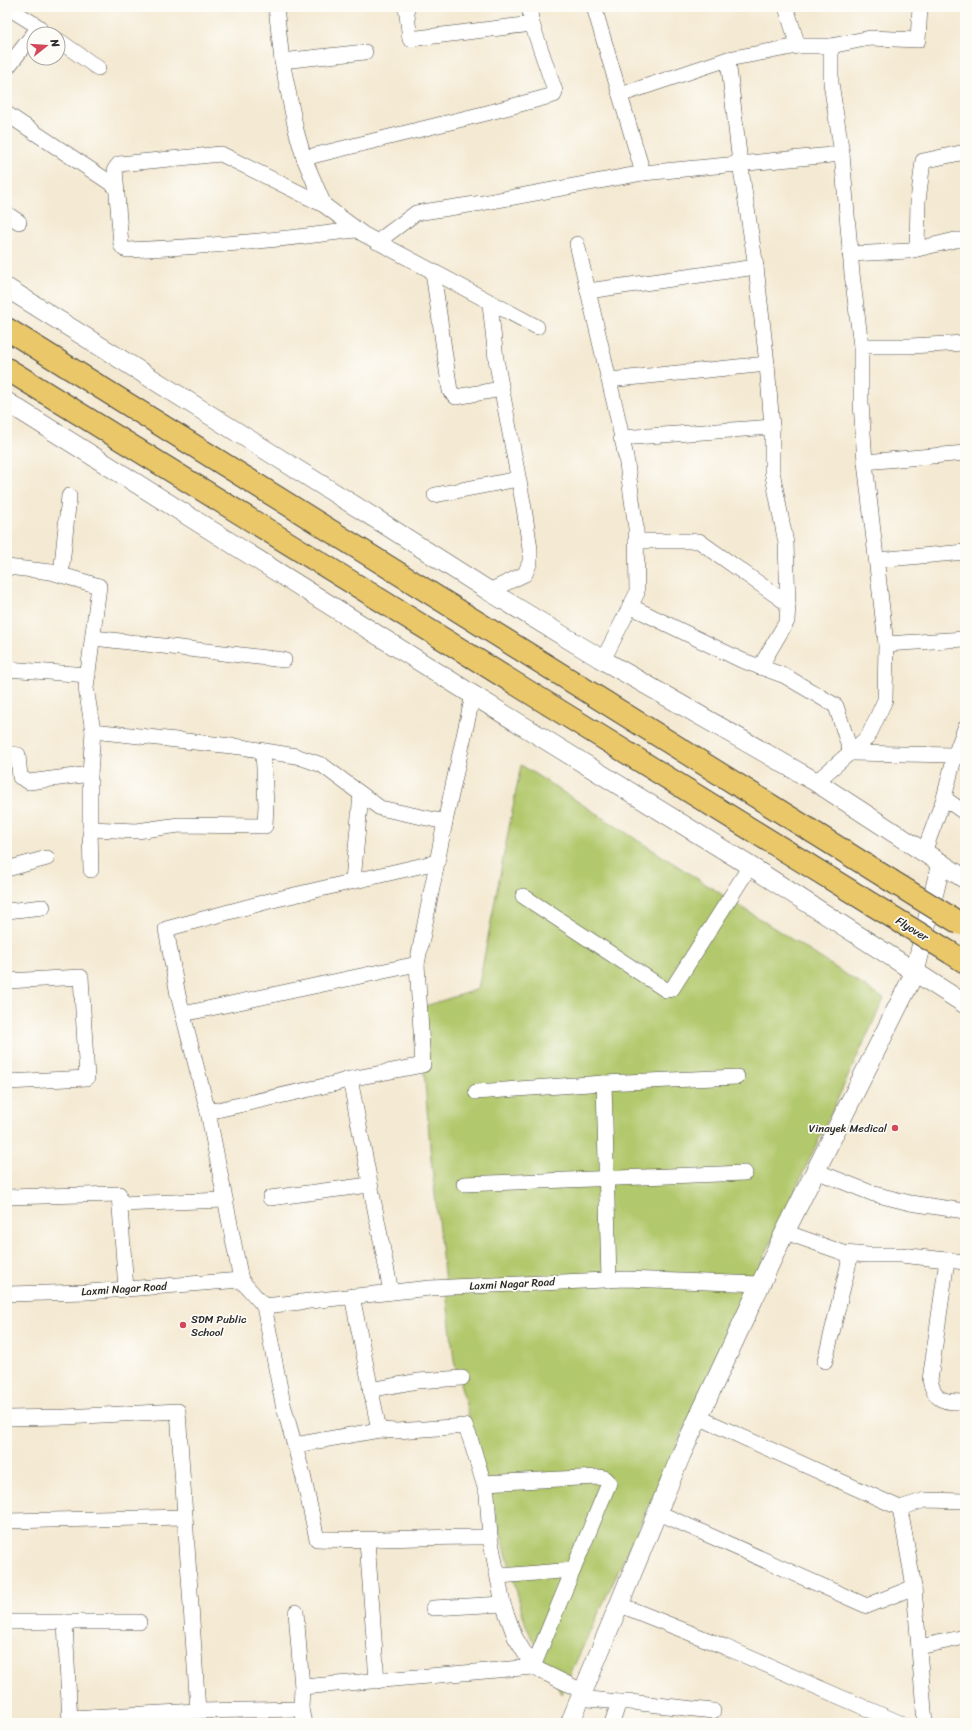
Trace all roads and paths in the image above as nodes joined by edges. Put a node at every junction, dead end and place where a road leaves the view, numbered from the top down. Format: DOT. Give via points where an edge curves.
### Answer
graph roads {
  1 [pos="276,7"];
  2 [pos="406,7"];
  3 [pos="529,7"];
  4 [pos="594,7"];
  5 [pos="786,7"];
  6 [pos="920,7"];
  7 [pos="7,8"];
  8 [pos="532,24"];
  9 [pos="37,26"];
  10 [pos="66,46"];
  11 [pos="798,46"];
  12 [pos="831,46"];
  13 [pos="26,48"];
  14 [pos="365,52"];
  15 [pos="728,59"];
  16 [pos="282,61"];
  17 [pos="7,68"];
  18 [pos="98,68"];
  19 [pos="620,95"];
  20 [pos="7,114"];
  21 [pos="965,152"];
  22 [pos="842,154"];
  23 [pos="304,158"];
  24 [pos="740,163"];
  25 [pos="643,173"];
  26 [pos="115,186"];
  27 [pos="324,205"];
  28 [pos="355,230"];
  29 [pos="965,240"];
  30 [pos="377,242"];
  31 [pos="577,244"];
  32 [pos="917,249"];
  33 [pos="850,254"];
  34 [pos="756,267"];
  35 [pos="434,272"];
  36 [pos="7,288"];
  37 [pos="588,291"];
  38 [pos="490,304"];
  39 [pos="537,327"];
  40 [pos="7,329"];
  41 [pos="965,344"];
  42 [pos="862,346"];
  43 [pos="767,364"];
  44 [pos="7,369"];
  45 [pos="609,380"];
  46 [pos="502,389"];
  47 [pos="7,402"];
  48 [pos="772,427"];
  49 [pos="621,438"];
  50 [pos="965,452"];
  51 [pos="865,462"];
  52 [pos="518,479"];
  53 [pos="435,495"];
  54 [pos="70,496"];
  55 [pos="636,541"];
  56 [pos="965,552"];
  57 [pos="877,560"];
  58 [pos="7,567"];
  59 [pos="61,575"];
  60 [pos="489,591"];
  61 [pos="788,604"];
  62 [pos="630,606"];
  63 [pos="94,638"];
  64 [pos="965,639"];
  65 [pos="886,644"];
  66 [pos="284,660"];
  67 [pos="603,660"];
  68 [pos="760,667"];
  69 [pos="7,669"];
  70 [pos="88,675"];
  71 [pos="473,696"];
  72 [pos="965,728"];
  73 [pos="93,731"];
  74 [pos="264,751"];
  75 [pos="7,753"];
  76 [pos="851,753"];
  77 [pos="955,755"];
  78 [pos="90,774"];
  79 [pos="816,782"];
  80 [pos="361,794"];
  81 [pos="944,798"];
  82 [pos="965,813"];
  83 [pos="445,822"];
  84 [pos="90,829"];
  85 [pos="924,852"];
  86 [pos="47,858"];
  87 [pos="437,862"];
  88 [pos="941,863"];
  89 [pos="750,866"];
  90 [pos="7,869"];
  91 [pos="91,870"];
  92 [pos="965,879"];
  93 [pos="353,881"];
  94 [pos="524,896"];
  95 [pos="43,907"];
  96 [pos="7,911"];
  97 [pos="963,925"];
  98 [pos="958,957"];
  99 [pos="417,964"];
  100 [pos="915,972"];
  101 [pos="7,982"];
  102 [pos="965,1004"];
  103 [pos="183,1014"];
  104 [pos="737,1077"];
  105 [pos="350,1079"];
  106 [pos="7,1082"];
  107 [pos="604,1083"];
  108 [pos="476,1092"];
  109 [pos="208,1112"];
  110 [pos="816,1171"];
  111 [pos="745,1173"];
  112 [pos="606,1178"];
  113 [pos="464,1184"];
  114 [pos="369,1185"];
  115 [pos="7,1197"];
  116 [pos="270,1198"];
  117 [pos="225,1200"];
  118 [pos="120,1204"];
  119 [pos="965,1211"];
  120 [pos="785,1232"];
  121 [pos="851,1254"];
  122 [pos="947,1260"];
  123 [pos="965,1262"];
  124 [pos="241,1280"];
  125 [pos="609,1280"];
  126 [pos="760,1284"];
  127 [pos="126,1289"];
  128 [pos="391,1292"];
  129 [pos="7,1294"];
  130 [pos="352,1296"];
  131 [pos="264,1306"];
  132 [pos="825,1360"];
  133 [pos="462,1378"];
  134 [pos="370,1390"];
  135 [pos="965,1402"];
  136 [pos="698,1417"];
  137 [pos="7,1418"];
  138 [pos="379,1430"];
  139 [pos="295,1445"];
  140 [pos="484,1484"];
  141 [pos="965,1501"];
  142 [pos="900,1508"];
  143 [pos="657,1512"];
  144 [pos="185,1517"];
  145 [pos="7,1521"];
  146 [pos="490,1537"];
  147 [pos="367,1540"];
  148 [pos="573,1570"];
  149 [pos="498,1576"];
  150 [pos="914,1587"];
  151 [pos="503,1604"];
  152 [pos="618,1604"];
  153 [pos="433,1608"];
  154 [pos="296,1612"];
  155 [pos="7,1622"];
  156 [pos="65,1622"];
  157 [pos="139,1622"];
  158 [pos="965,1637"];
  159 [pos="919,1647"];
  160 [pos="533,1667"];
  161 [pos="377,1681"];
  162 [pos="302,1687"];
  163 [pos="581,1694"];
  164 [pos="619,1702"];
  165 [pos="198,1711"];
  166 [pos="713,1711"];
  167 [pos="302,1716"];
  168 [pos="70,1720"];
  169 [pos="570,1723"];
  170 [pos="612,1723"];
  171 [pos="900,1723"];
  172 [pos="925,1723"];
  1 -- 16 [label="street"];
  2 -- 8 [label="street" via="410,39"];
  3 -- 8 [label="street"];
  4 -- 19 [label="street"];
  5 -- 11 [label="street"];
  6 -- 12 [label="street" via="918,40 870,38"];
  7 -- 9 [label="street"];
  8 -- 23 [label="street" via="555,91 554,95"];
  10 -- 18 [label="street"];
  11 -- 12 [label="street"];
  11 -- 15 [label="street"];
  12 -- 22 [label="street" via="831,83"];
  13 -- 17 [label="street"];
  14 -- 16 [label="street"];
  15 -- 19 [label="street"];
  15 -- 24 [label="street"];
  16 -- 23 [label="street"];
  19 -- 25 [label="street"];
  20 -- 26 [label="street"];
  21 -- 32 [label="street" via="924,161 918,200"];
  22 -- 24 [label="street"];
  22 -- 33 [label="street"];
  23 -- 27 [label="street"];
  24 -- 25 [label="street"];
  24 -- 34 [label="street"];
  25 -- 30 [label="street" via="416,212"];
  26 -- 27 [label="street" via="115,169 119,164 221,154"];
  26 -- 28 [label="street" via="121,245 128,250 181,248"];
  27 -- 28 [label="street"];
  28 -- 30 [label="street"];
  29 -- 32 [label="street"];
  30 -- 35 [label="street"];
  31 -- 37 [label="street"];
  32 -- 33 [label="street"];
  33 -- 42 [label="street"];
  34 -- 37 [label="street"];
  34 -- 43 [label="street"];
  35 -- 38 [label="street"];
  35 -- 46 [label="street" via="450,391 456,397"];
  36 -- 60 [label="street"];
  37 -- 45 [label="street"];
  38 -- 39 [label="street"];
  38 -- 46 [label="street"];
  40 -- 97 [label="highway, bridge"];
  41 -- 42 [label="street"];
  42 -- 51 [label="street"];
  43 -- 45 [label="street"];
  43 -- 48 [label="street"];
  44 -- 98 [label="highway, Flyover, bridge"];
  45 -- 49 [label="street"];
  46 -- 52 [label="street"];
  47 -- 71 [label="street"];
  48 -- 49 [label="street"];
  48 -- 61 [label="street" via="772,471 786,543"];
  49 -- 55 [label="street"];
  50 -- 51 [label="street"];
  51 -- 57 [label="street"];
  52 -- 53 [label="street"];
  52 -- 60 [label="street" via="530,562 525,574"];
  54 -- 59 [label="street"];
  55 -- 61 [label="street" via="699,541"];
  55 -- 62 [label="street" via="637,593"];
  56 -- 57 [label="street"];
  57 -- 65 [label="street"];
  58 -- 59 [label="street"];
  59 -- 63 [label="street" via="99,586"];
  60 -- 67 [label="street"];
  61 -- 68 [label="street" via="787,620"];
  62 -- 67 [label="street"];
  62 -- 68 [label="street"];
  63 -- 66 [label="street"];
  63 -- 70 [label="street"];
  64 -- 65 [label="street"];
  65 -- 76 [label="street" via="885,700 868,737"];
  67 -- 79 [label="street"];
  68 -- 76 [label="street" via="785,676 836,706"];
  69 -- 70 [label="street"];
  70 -- 73 [label="street" via="86,688"];
  71 -- 83 [label="street"];
  71 -- 89 [label="street"];
  72 -- 77 [label="street"];
  73 -- 74 [label="street"];
  73 -- 78 [label="street"];
  74 -- 80 [label="street" via="296,756 322,765"];
  74 -- 84 [label="street" via="264,826 179,825 137,831"];
  75 -- 78 [label="street" via="18,755 20,777 29,782"];
  76 -- 77 [label="street"];
  76 -- 79 [label="street"];
  77 -- 81 [label="street"];
  78 -- 84 [label="street"];
  79 -- 85 [label="street"];
  80 -- 83 [label="street" via="380,808"];
  80 -- 93 [label="street"];
  81 -- 82 [label="street"];
  81 -- 85 [label="street"];
  83 -- 87 [label="street"];
  84 -- 91 [label="street"];
  85 -- 88 [label="street"];
  86 -- 90 [label="street"];
  87 -- 93 [label="street"];
  87 -- 99 [label="street"];
  88 -- 92 [label="street"];
  88 -- 100 [label="street"];
  89 -- 94 [label="street" via="672,989 666,990"];
  89 -- 100 [label="street"];
  93 -- 103 [label="street" via="166,929"];
  95 -- 96 [label="street"];
  99 -- 103 [label="street"];
  99 -- 105 [label="street" via="424,1065"];
  100 -- 102 [label="street"];
  100 -- 110 [label="street"];
  101 -- 106 [label="street" via="81,978 87,1078"];
  103 -- 109 [label="street"];
  104 -- 107 [label="street"];
  105 -- 109 [label="street"];
  105 -- 114 [label="street"];
  107 -- 108 [label="street"];
  107 -- 112 [label="street"];
  109 -- 117 [label="street"];
  110 -- 119 [label="street" via="874,1194 910,1203"];
  110 -- 120 [label="street"];
  111 -- 112 [label="street"];
  112 -- 113 [label="street"];
  112 -- 125 [label="street"];
  114 -- 116 [label="street"];
  114 -- 128 [label="street"];
  115 -- 118 [label="street" via="119,1194"];
  117 -- 118 [label="street"];
  117 -- 124 [label="street"];
  118 -- 127 [label="street"];
  120 -- 121 [label="street"];
  120 -- 126 [label="street"];
  121 -- 122 [label="street" via="901,1255"];
  121 -- 132 [label="street"];
  122 -- 123 [label="street"];
  122 -- 135 [label="street" via="930,1380 932,1391 937,1397 950,1402"];
  124 -- 127 [label="street, Laxmi Nagar Road"];
  124 -- 131 [label="street"];
  125 -- 126 [label="street, Laxmi Nagar Road"];
  125 -- 128 [label="street, Laxmi Nagar Road"];
  126 -- 136 [label="street"];
  127 -- 129 [label="street, Laxmi Nagar Road"];
  128 -- 130 [label="street, Laxmi Nagar Road"];
  130 -- 131 [label="street, Laxmi Nagar Road"];
  130 -- 134 [label="street"];
  131 -- 139 [label="street" via="283,1404"];
  133 -- 134 [label="street" via="418,1381"];
  134 -- 138 [label="street"];
  136 -- 142 [label="street"];
  136 -- 143 [label="street"];
  137 -- 144 [label="street" via="178,1411"];
  138 -- 139 [label="street"];
  138 -- 140 [label="street" via="465,1426"];
  139 -- 147 [label="street" via="317,1539"];
  140 -- 146 [label="street"];
  140 -- 148 [label="street" via="604,1478 609,1483"];
  141 -- 142 [label="street" via="925,1500"];
  142 -- 150 [label="street"];
  143 -- 150 [label="street" via="867,1606"];
  143 -- 152 [label="street"];
  144 -- 145 [label="street"];
  144 -- 165 [label="street"];
  146 -- 147 [label="street"];
  146 -- 149 [label="street"];
  147 -- 161 [label="street"];
  148 -- 149 [label="street"];
  148 -- 160 [label="street"];
  149 -- 151 [label="street"];
  150 -- 159 [label="street"];
  151 -- 153 [label="street"];
  151 -- 160 [label="street" via="515,1637"];
  152 -- 163 [label="street"];
  152 -- 171 [label="street"];
  154 -- 162 [label="street"];
  155 -- 156 [label="street"];
  156 -- 157 [label="street"];
  156 -- 168 [label="street"];
  158 -- 159 [label="street"];
  159 -- 172 [label="street"];
  160 -- 161 [label="street"];
  160 -- 163 [label="street"];
  161 -- 162 [label="street"];
  162 -- 167 [label="street"];
  163 -- 164 [label="street"];
  163 -- 169 [label="street"];
  164 -- 166 [label="street"];
  164 -- 170 [label="street"];
  165 -- 167 [label="street"];
  165 -- 168 [label="street"];
}
